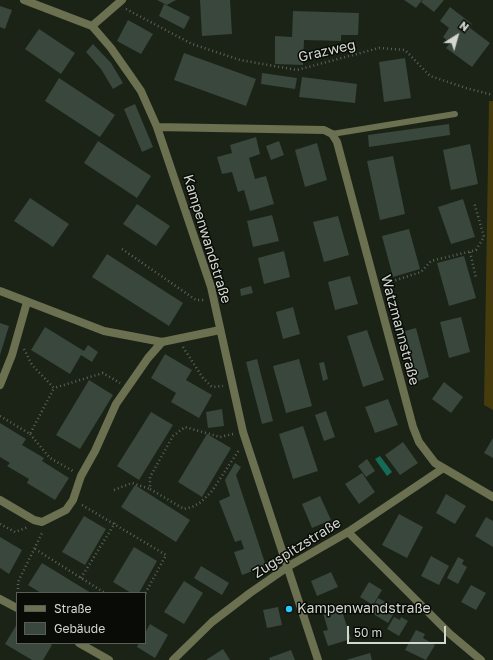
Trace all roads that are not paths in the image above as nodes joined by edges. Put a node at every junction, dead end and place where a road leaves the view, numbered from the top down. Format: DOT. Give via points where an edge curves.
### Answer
graph roads {
  1 [pos="24,0"];
  2 [pos="119,3"];
  3 [pos="92,26"];
  4 [pos="455,114"];
  5 [pos="158,127"];
  6 [pos="332,134"];
  7 [pos="0,291"];
  8 [pos="27,302"];
  9 [pos="220,330"];
  10 [pos="162,342"];
  11 [pos="0,385"];
  12 [pos="442,469"];
  13 [pos="493,498"];
  14 [pos="0,500"];
  15 [pos="348,532"];
  16 [pos="289,566"];
  17 [pos="0,599"];
  18 [pos="16,607"];
  19 [pos="81,644"];
  20 [pos="109,660"];
  21 [pos="173,660"];
  22 [pos="318,660"];
  23 [pos="481,660"];
  1 -- 3 [label="street"];
  2 -- 3 [label="street"];
  3 -- 5 [label="street, Kampenwandstraße" via="132,78"];
  4 -- 6 [label="lane"];
  5 -- 6 [label="street" via="324,130"];
  5 -- 9 [label="street, Kampenwandstraße" via="211,286"];
  6 -- 12 [label="street, Watzmannstraße" via="337,142 413,427 427,454"];
  7 -- 8 [label="street"];
  8 -- 10 [label="street" via="104,331"];
  8 -- 11 [label="street"];
  9 -- 10 [label="street"];
  9 -- 16 [label="street, Kampenwandstraße" via="245,436"];
  10 -- 14 [label="street" via="116,404 81,476 73,500 66,510 46,520 34,520"];
  12 -- 13 [label="street, Watzmannstraße"];
  12 -- 15 [label="street, Zugspitzstraße"];
  15 -- 16 [label="street, Zugspitzstraße"];
  15 -- 23 [label="street" via="450,634"];
  16 -- 21 [label="street, Zugspitzstraße" via="212,622"];
  16 -- 22 [label="street, Kampenwandstraße"];
  17 -- 18 [label="street"];
  19 -- 20 [label="street"];
}
